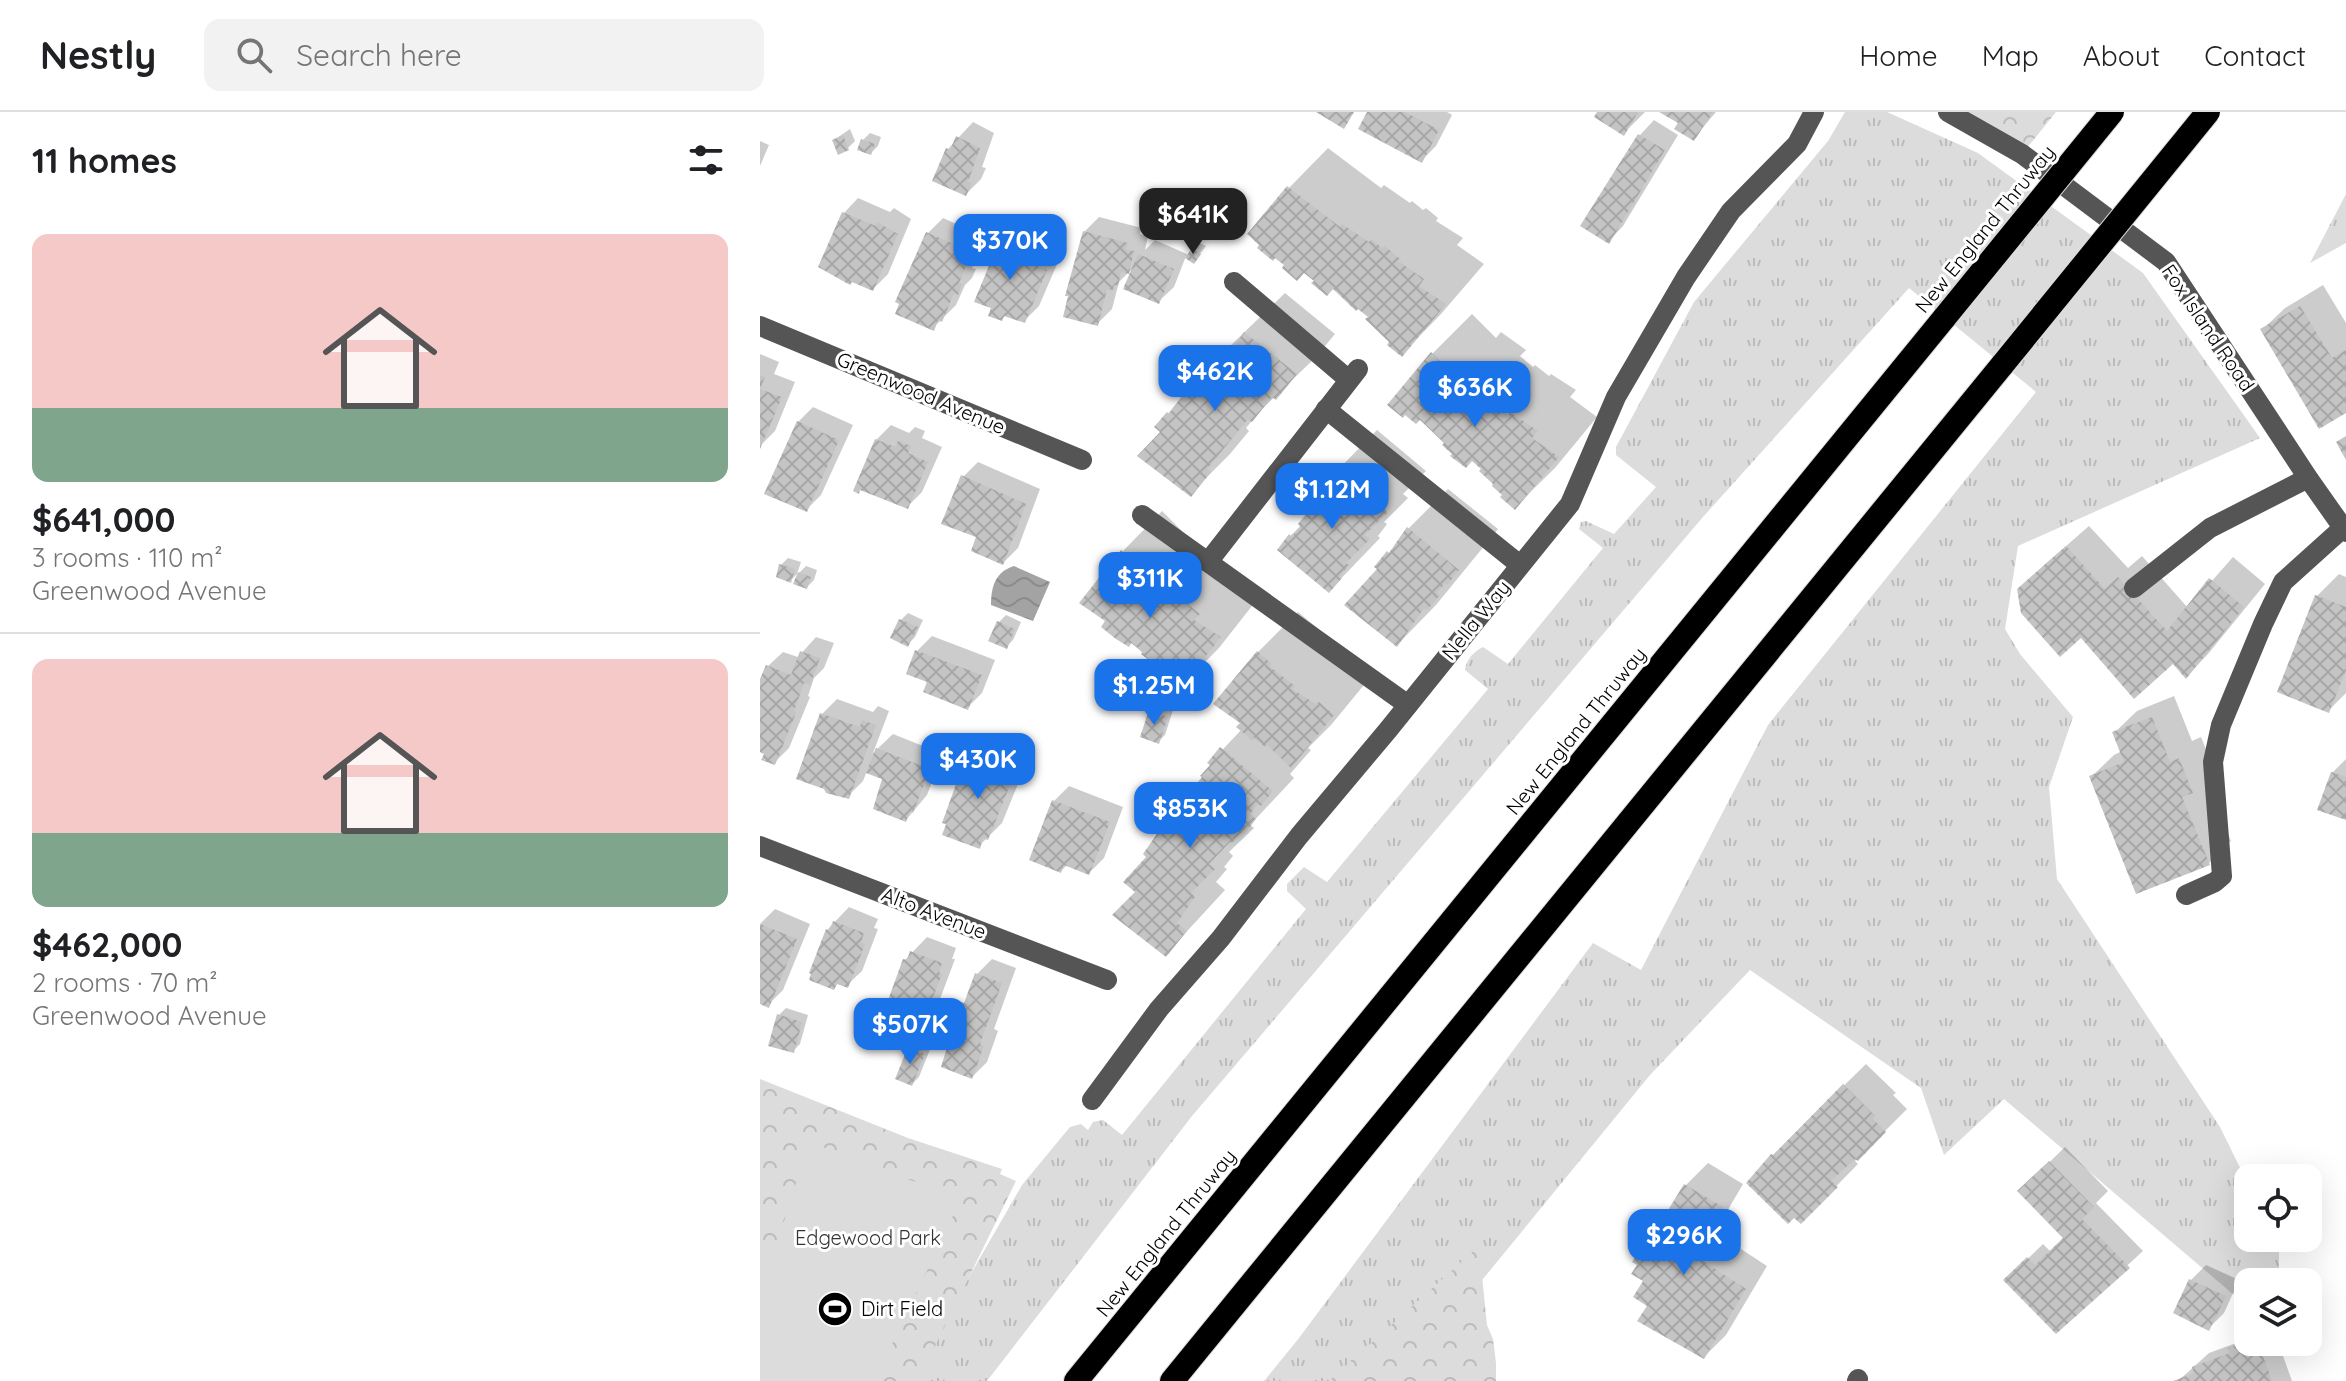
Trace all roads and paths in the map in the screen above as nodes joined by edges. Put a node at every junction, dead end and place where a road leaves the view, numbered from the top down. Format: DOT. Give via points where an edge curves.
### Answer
graph roads {
  1 [pos="1814,112"];
  2 [pos="1948,112"];
  3 [pos="2112,112"];
  4 [pos="2208,112"];
  5 [pos="1234,282"];
  6 [pos="760,326"];
  7 [pos="1326,409"];
  8 [pos="1082,460"];
  9 [pos="2308,478"];
  10 [pos="1142,515"];
  11 [pos="2345,530"];
  12 [pos="1208,562"];
  13 [pos="1520,565"];
  14 [pos="2134,588"];
  15 [pos="1408,705"];
  16 [pos="760,846"];
  17 [pos="2186,895"];
  18 [pos="1107,980"];
  19 [pos="1092,1100"];
  20 [pos="1076,1381"];
  21 [pos="1172,1381"];
  1 -- 13 [label="street, Nella Way" via="1797,144 1731,211 1686,277 1616,397 1570,504"];
  2 -- 9 [label="street, Fox Island Road" via="2022,154 2166,262"];
  3 -- 20 [label="highway, New England Thruway, bridge"];
  4 -- 21 [label="highway, bridge"];
  5 -- 7 [label="street" via="1354,374"];
  6 -- 8 [label="street, Greenwood Avenue"];
  7 -- 12 [label="street"];
  7 -- 13 [label="street"];
  9 -- 11 [label="street, Fox Island Road"];
  9 -- 14 [label="street" via="2210,528"];
  10 -- 12 [label="street"];
  11 -- 17 [label="street" via="2283,582 2263,624 2221,725 2213,762 2222,876"];
  12 -- 15 [label="street"];
  13 -- 15 [label="street, Nella Way"];
  15 -- 19 [label="street, Nella Way" via="1159,1009"];
  16 -- 18 [label="street, Alto Avenue"];
}
